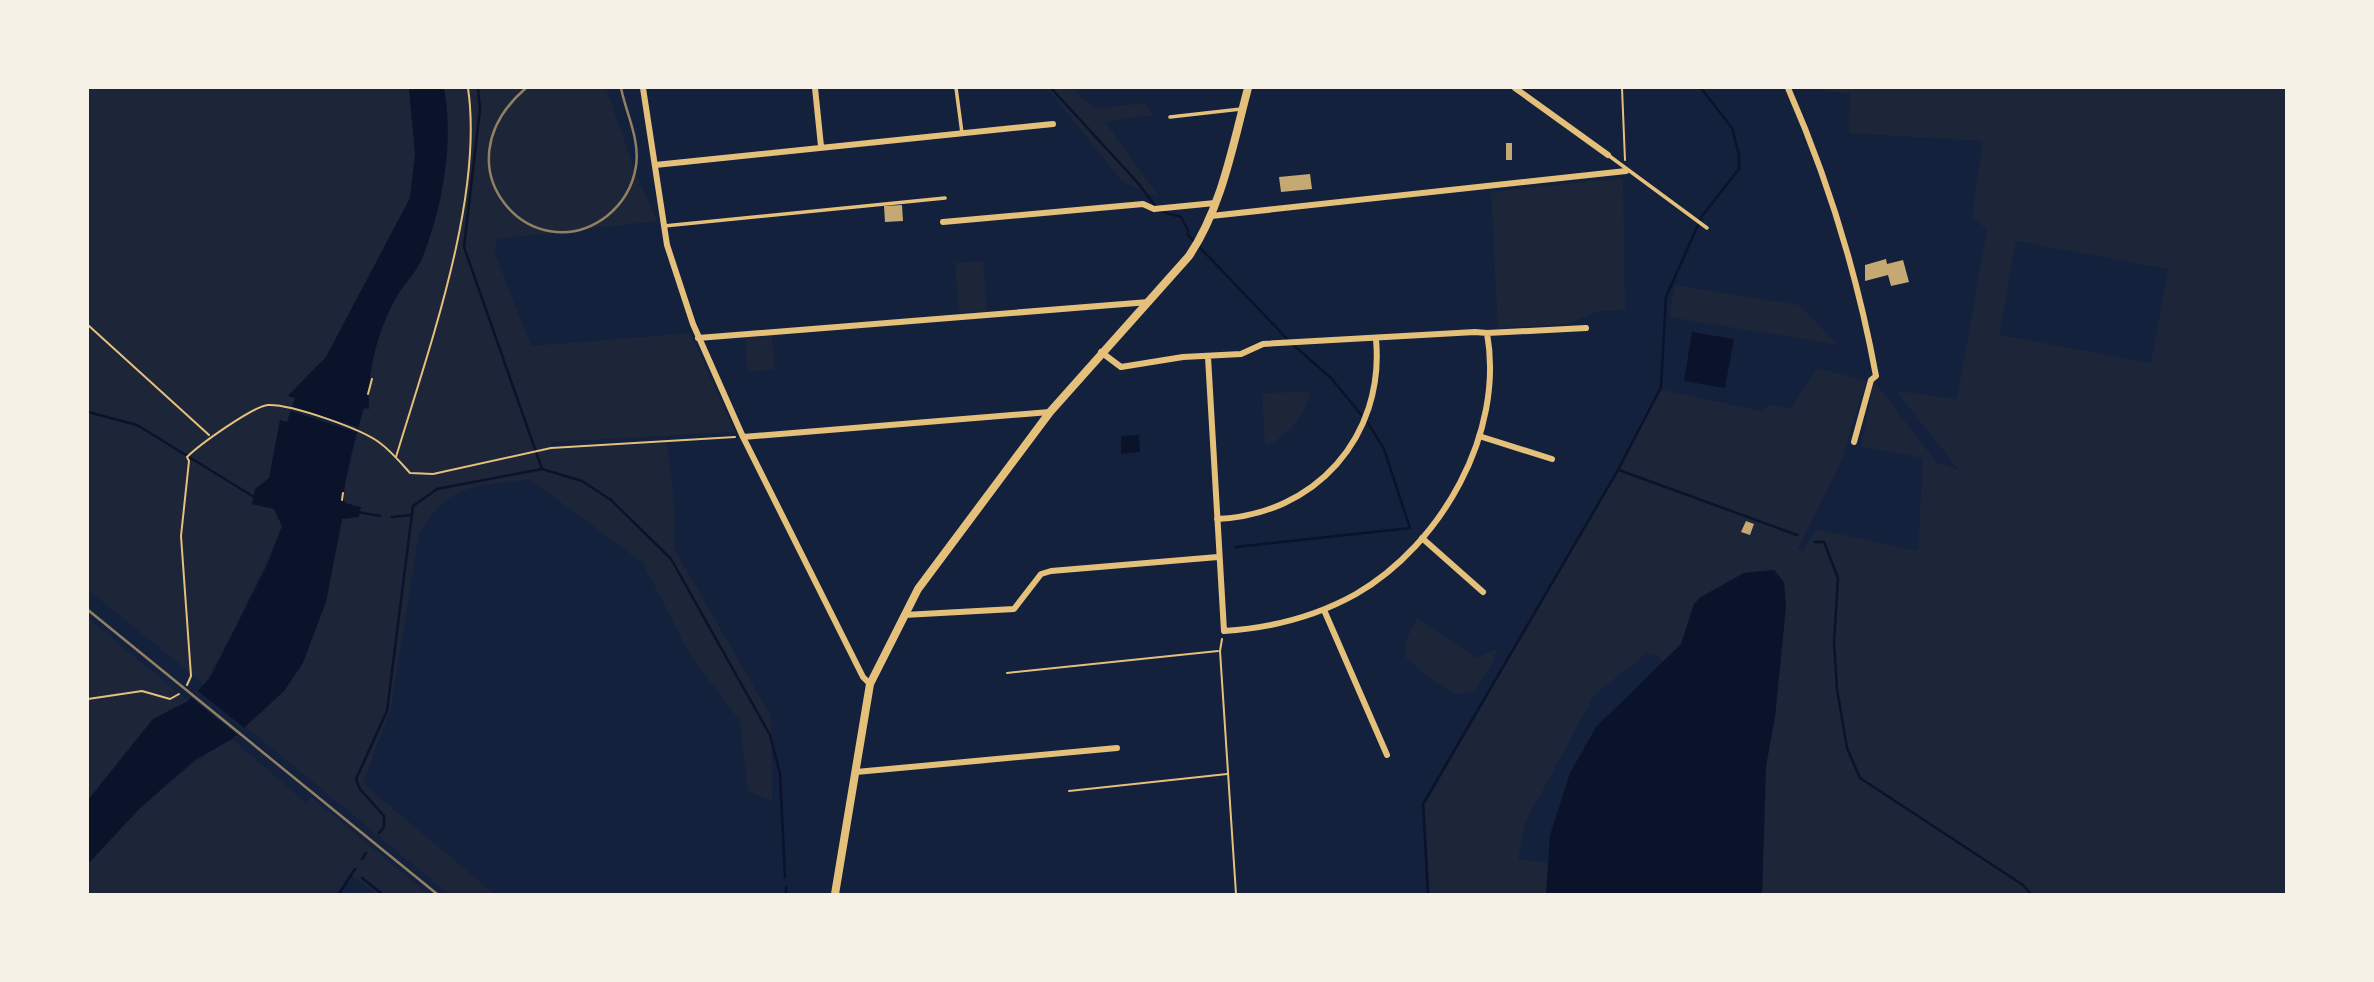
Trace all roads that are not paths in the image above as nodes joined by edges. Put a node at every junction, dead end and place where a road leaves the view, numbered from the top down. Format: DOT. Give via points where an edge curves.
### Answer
graph roads {
  1 [pos="643,88"];
  2 [pos="816,88"];
  3 [pos="1248,88"];
  4 [pos="1515,88"];
  5 [pos="1788,88"];
  6 [pos="956,89"];
  7 [pos="1243,108"];
  8 [pos="1170,117"];
  9 [pos="1053,124"];
  10 [pos="962,133"];
  11 [pos="821,146"];
  12 [pos="1608,155"];
  13 [pos="655,165"];
  14 [pos="1626,171"];
  15 [pos="945,198"];
  16 [pos="1215,203"];
  17 [pos="1211,216"];
  18 [pos="943,222"];
  19 [pos="664,226"];
  20 [pos="1707,228"];
  21 [pos="1149,302"];
  22 [pos="1586,328"];
  23 [pos="1488,334"];
  24 [pos="698,338"];
  25 [pos="1376,339"];
  26 [pos="1101,352"];
  27 [pos="1208,357"];
  28 [pos="1050,412"];
  29 [pos="1479,436"];
  30 [pos="743,437"];
  31 [pos="1854,442"];
  32 [pos="1552,459"];
  33 [pos="1217,519"];
  34 [pos="1422,538"];
  35 [pos="1218,557"];
  36 [pos="1483,592"];
  37 [pos="1324,610"];
  38 [pos="904,615"];
  39 [pos="870,684"];
  40 [pos="1117,748"];
  41 [pos="1387,755"];
  42 [pos="856,772"];
  43 [pos="835,894"];
  1 -- 13 [label="street"];
  2 -- 11 [label="street"];
  3 -- 7 [label="street"];
  4 -- 12 [label="street"];
  5 -- 31 [label="street" via="1819,168 1862,306 1876,376"];
  6 -- 10 [label="lane"];
  7 -- 8 [label="lane"];
  7 -- 16 [label="street"];
  9 -- 10 [label="street"];
  10 -- 11 [label="street"];
  11 -- 13 [label="street"];
  12 -- 14 [label="lane"];
  13 -- 19 [label="street"];
  14 -- 17 [label="street"];
  14 -- 20 [label="lane"];
  15 -- 19 [label="lane"];
  16 -- 17 [label="street"];
  16 -- 18 [label="street" via="1154,209 1143,204"];
  17 -- 21 [label="street" via="1189,256"];
  19 -- 24 [label="street" via="671,262"];
  21 -- 24 [label="street"];
  21 -- 26 [label="street"];
  22 -- 23 [label="street"];
  23 -- 25 [label="street"];
  23 -- 29 [label="street" via="1490,366"];
  24 -- 30 [label="street"];
  25 -- 27 [label="street" via="1263,344 1241,354"];
  25 -- 33 [label="street" via="1376,377 1365,420 1337,467 1301,495 1257,514"];
  26 -- 27 [label="street" via="1121,368"];
  26 -- 28 [label="street"];
  27 -- 33 [label="street"];
  28 -- 30 [label="street"];
  28 -- 38 [label="street" via="918,589"];
  29 -- 32 [label="street"];
  29 -- 34 [label="street" via="1458,487"];
  30 -- 39 [label="street"];
  33 -- 35 [label="street"];
  34 -- 36 [label="street"];
  34 -- 37 [label="street" via="1358,593"];
  35 -- 37 [label="street" via="1224,631 1276,625"];
  35 -- 38 [label="street" via="1051,571 1041,574 1014,609"];
  37 -- 41 [label="street"];
  38 -- 39 [label="street"];
  39 -- 42 [label="street"];
  40 -- 42 [label="street"];
  42 -- 43 [label="street"];
}
